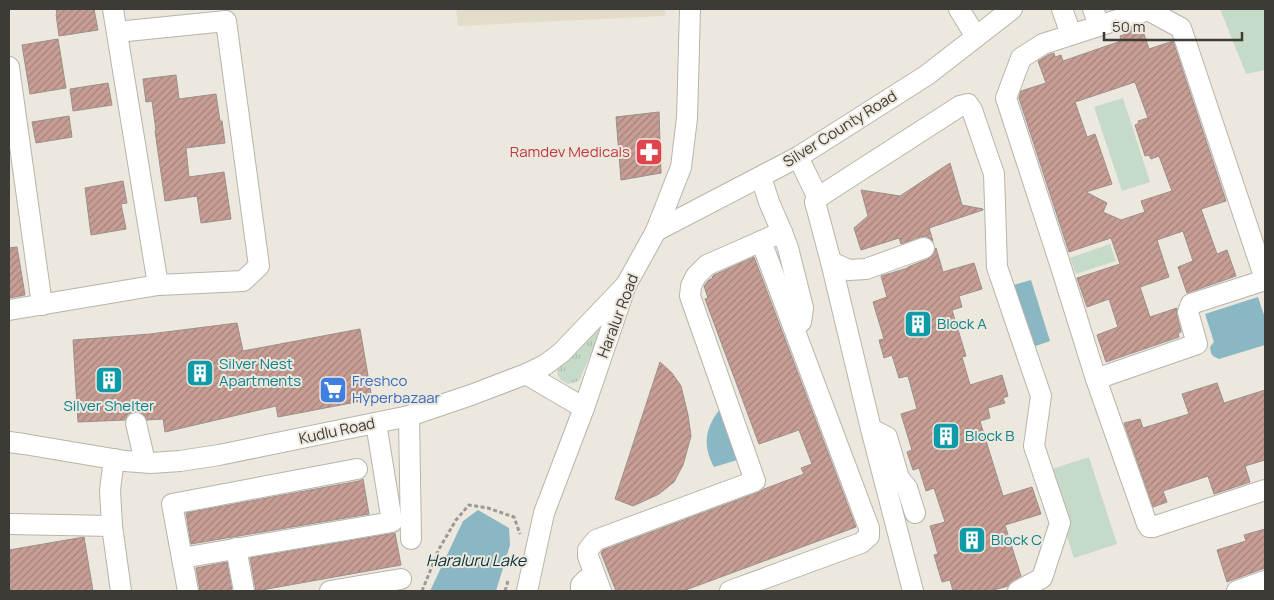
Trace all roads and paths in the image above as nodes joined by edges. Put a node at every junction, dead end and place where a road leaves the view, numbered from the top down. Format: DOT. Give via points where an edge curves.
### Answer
graph roads {
  1 [pos="113,9"];
  2 [pos="690,9"];
  3 [pos="958,9"];
  4 [pos="1012,9"];
  5 [pos="1062,9"];
  6 [pos="1096,17"];
  7 [pos="117,32"];
  8 [pos="1071,34"];
  9 [pos="976,37"];
  10 [pos="9,67"];
  11 [pos="800,155"];
  12 [pos="761,177"];
  13 [pos="822,195"];
  14 [pos="656,231"];
  15 [pos="782,232"];
  16 [pos="760,241"];
  17 [pos="924,248"];
  18 [pos="831,262"];
  19 [pos="1265,279"];
  20 [pos="158,285"];
  21 [pos="626,285"];
  22 [pos="42,305"];
  23 [pos="9,310"];
  24 [pos="801,322"];
  25 [pos="526,374"];
  26 [pos="1096,379"];
  27 [pos="584,408"];
  28 [pos="409,416"];
  29 [pos="136,423"];
  30 [pos="376,423"];
  31 [pos="871,429"];
  32 [pos="9,442"];
  33 [pos="114,459"];
  34 [pos="145,462"];
  35 [pos="357,469"];
  36 [pos="1265,490"];
  37 [pos="915,513"];
  38 [pos="9,524"];
  39 [pos="112,526"];
  40 [pos="520,535"];
  41 [pos="899,535"];
  42 [pos="411,539"];
  43 [pos="236,548"];
  44 [pos="182,558"];
  45 [pos="510,572"];
  46 [pos="401,579"];
  47 [pos="1265,582"];
  48 [pos="590,587"];
  49 [pos="121,591"];
  50 [pos="188,591"];
  51 [pos="244,591"];
  52 [pos="330,591"];
  53 [pos="422,591"];
  54 [pos="505,591"];
  55 [pos="527,591"];
  56 [pos="730,591"];
  57 [pos="914,591"];
  58 [pos="926,591"];
  59 [pos="1018,591"];
  60 [pos="1237,591"];
  1 -- 7 [label="street"];
  2 -- 14 [label="street, Haralur Road" via="687,118 681,166"];
  3 -- 9 [label="street"];
  4 -- 9 [label="street, Silver County Road"];
  5 -- 8 [label="street"];
  6 -- 8 [label="street"];
  6 -- 19 [label="street" via="1148,10 1182,28"];
  7 -- 20 [label="street"];
  7 -- 20 [label="street" via="226,21 259,266 243,281"];
  8 -- 26 [label="street" via="1043,44 1022,58 1006,98"];
  9 -- 11 [label="street, Silver County Road" via="927,75"];
  10 -- 22 [label="street"];
  11 -- 12 [label="street, Silver County Road"];
  11 -- 13 [label="street"];
  12 -- 14 [label="street, Silver County Road"];
  12 -- 15 [label="street"];
  13 -- 18 [label="street" via="815,202"];
  13 -- 59 [label="street" via="960,106 968,104 972,110 994,174 997,267 1041,396 1034,446 1060,523 1042,578"];
  14 -- 21 [label="street, Haralur Road"];
  15 -- 16 [label="street"];
  15 -- 24 [label="street" via="803,308"];
  16 -- 48 [label="street" via="707,265 696,276 690,296 755,481 596,540 588,550"];
  16 -- 56 [label="street" via="869,528 869,536 861,543"];
  17 -- 18 [label="street" via="866,269 850,270"];
  18 -- 31 [label="street"];
  19 -- 26 [label="street" via="1191,304 1188,312 1196,344"];
  20 -- 22 [label="street"];
  21 -- 25 [label="street, Kudlu Road" via="561,353"];
  21 -- 27 [label="street, Haralur Road"];
  22 -- 23 [label="street"];
  25 -- 27 [label="street"];
  25 -- 28 [label="street, Kudlu Road"];
  26 -- 36 [label="street" via="1149,527"];
  27 -- 55 [label="street, Haralur Road" via="544,513"];
  28 -- 30 [label="street, Kudlu Road"];
  28 -- 42 [label="street"];
  29 -- 34 [label="street"];
  30 -- 34 [label="street, Kudlu Road" via="219,455"];
  30 -- 43 [label="street" via="392,522"];
  31 -- 37 [label="street" via="887,437 899,478 907,488"];
  31 -- 41 [label="street"];
  32 -- 33 [label="street, Kudlu Road"];
  33 -- 34 [label="street, Kudlu Road"];
  33 -- 39 [label="street" via="110,490"];
  35 -- 44 [label="street" via="172,504"];
  38 -- 39 [label="street"];
  39 -- 49 [label="street"];
  40 -- 53 [label="path" via="514,517 469,505 439,549"];
  41 -- 57 [label="street"];
  41 -- 58 [label="street" via="911,547"];
  43 -- 44 [label="street"];
  43 -- 51 [label="street"];
  44 -- 50 [label="street"];
  45 -- 54 [label="path"];
  46 -- 52 [label="street"];
  47 -- 60 [label="street"];
}
